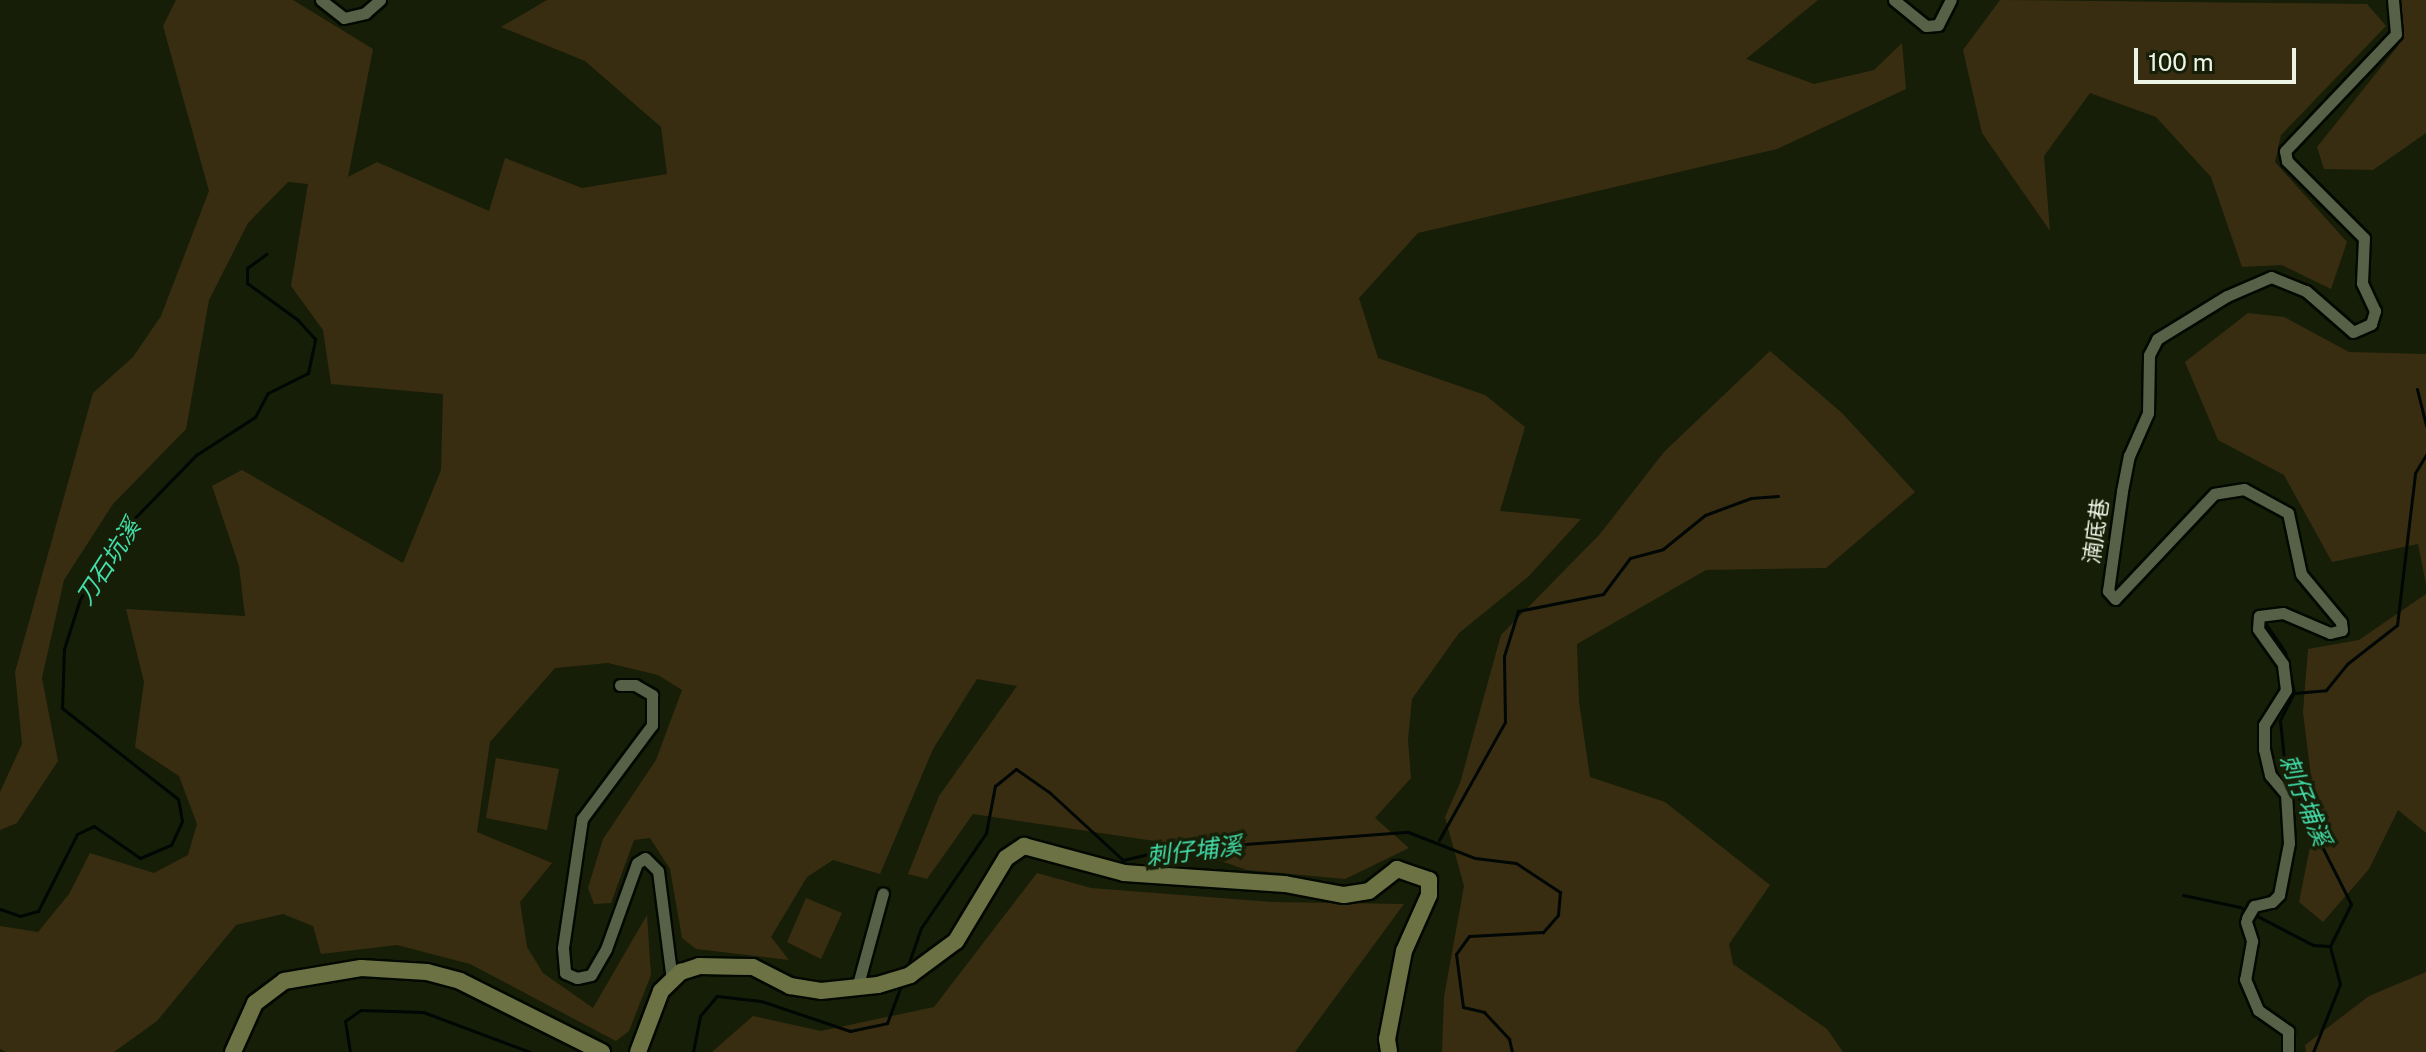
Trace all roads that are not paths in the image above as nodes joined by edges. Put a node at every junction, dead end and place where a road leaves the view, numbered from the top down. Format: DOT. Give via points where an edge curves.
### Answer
graph roads {
  1 [pos="321,0"];
  2 [pos="380,0"];
  3 [pos="1894,0"];
  4 [pos="1951,0"];
  5 [pos="2393,0"];
  6 [pos="620,685"];
  7 [pos="883,893"];
  8 [pos="672,981"];
  9 [pos="857,988"];
  10 [pos="233,1052"];
  11 [pos="602,1052"];
  12 [pos="638,1052"];
  13 [pos="1389,1052"];
  14 [pos="2288,1052"];
  1 -- 2 [label="street" via="344,18 365,13"];
  3 -- 4 [label="street" via="1926,26 1938,25"];
  5 -- 14 [label="street, 湳底巷" via="2396,34 2285,151 2287,161 2364,238 2362,283 2375,311 2371,324 2353,332 2306,291 2271,277 2238,290 2157,339 2149,355 2148,413 2129,456 2122,491 2108,591 2115,599 2214,494 2244,489 2288,513 2301,574 2341,622 2342,630 2330,633 2283,613 2259,616 2258,629 2283,664 2286,690 2264,725 2264,749 2270,775 2286,794 2289,843 2279,895 2254,906 2247,920 2252,941 2245,979 2258,1010 2288,1031"];
  6 -- 8 [label="street" via="635,685 652,695 652,725 582,819 563,948 565,973 577,978 591,975 637,863 645,858 658,871"];
  7 -- 9 [label="street"];
  8 -- 9 [label="street" via="699,966 722,964 753,967 790,986 821,991"];
  8 -- 12 [label="street" via="649,1015"];
  9 -- 13 [label="street" via="910,975 935,960 956,941 1006,858 1024,846 1124,873 1285,884 1344,895 1369,891 1397,869 1410,869 1429,880 1429,895 1404,951"];
  10 -- 11 [label="street" via="255,1003 284,981 361,968 427,972 460,981"];
}
